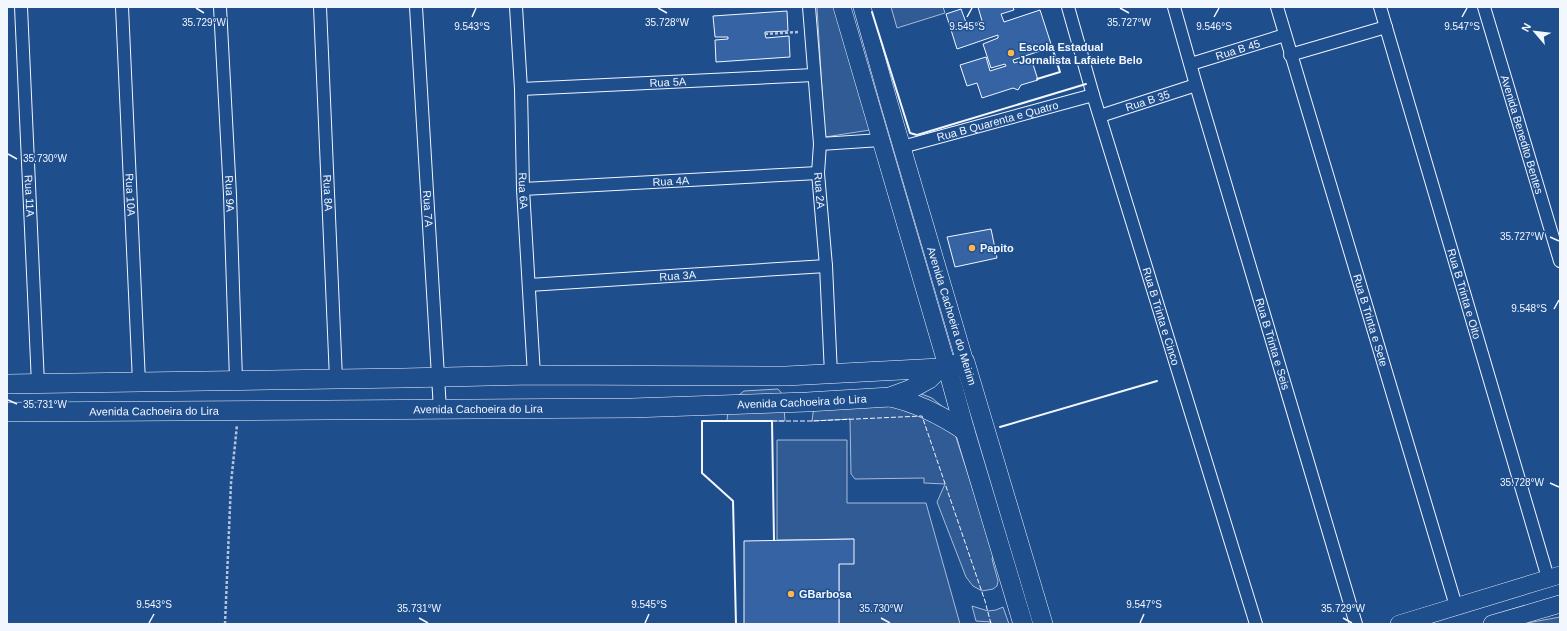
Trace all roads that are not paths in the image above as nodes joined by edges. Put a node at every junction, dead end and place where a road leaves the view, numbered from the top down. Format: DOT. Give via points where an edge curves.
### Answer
graph roads {
  1 [pos="21,7"];
  2 [pos="122,7"];
  3 [pos="220,7"];
  4 [pos="320,7"];
  5 [pos="416,7"];
  6 [pos="516,7"];
  7 [pos="809,7"];
  8 [pos="842,7"];
  9 [pos="862,7"];
  10 [pos="1068,7"];
  11 [pos="1174,7"];
  12 [pos="1277,7"];
  13 [pos="1484,7"];
  14 [pos="1382,8"];
  15 [pos="1386,27"];
  16 [pos="1285,35"];
  17 [pos="1290,55"];
  18 [pos="1191,64"];
  19 [pos="814,75"];
  20 [pos="1196,85"];
  21 [pos="521,89"];
  22 [pos="1093,95"];
  23 [pos="1100,116"];
  24 [pos="881,140"];
  25 [pos="820,144"];
  26 [pos="902,146"];
  27 [pos="818,173"];
  28 [pos="523,189"];
  29 [pos="1560,261"];
  30 [pos="826,266"];
  31 [pos="530,285"];
  32 [pos="965,362"];
  33 [pos="943,367"];
  34 [pos="897,370"];
  35 [pos="831,374"];
  36 [pos="534,375"];
  37 [pos="439,378"];
  38 [pos="336,379"];
  39 [pos="236,380"];
  40 [pos="139,382"];
  41 [pos="7,384"];
  42 [pos="38,384"];
  43 [pos="893,396"];
  44 [pos="440,410"];
  45 [pos="7,412"];
  46 [pos="965,431"];
  47 [pos="1554,576"];
  48 [pos="1560,604"];
  49 [pos="1456,606"];
  50 [pos="1407,623"];
  51 [pos="1023,624"];
  52 [pos="1043,624"];
  53 [pos="1256,624"];
  54 [pos="1356,624"];
  55 [pos="1492,624"];
  1 -- 42 [label="street, Rua 11A"];
  2 -- 40 [label="street, Rua 10A"];
  3 -- 39 [label="street, Rua 9A"];
  4 -- 38 [label="street, Rua 8A"];
  5 -- 37 [label="street, Rua 7A"];
  6 -- 21 [label="street, Rua 6A"];
  7 -- 19 [label="street, Rua 2A"];
  8 -- 24 [label="street, Avenida Cachoeira do Meirim"];
  9 -- 26 [label="street, Avenida Cachoeira do Meirim"];
  10 -- 22 [label="street, Rua B Trinta e Cinco"];
  11 -- 18 [label="street, Rua B Trinta e Seis"];
  12 -- 16 [label="street, Rua B Trinta e Sete"];
  13 -- 29 [label="street, Avenida Benedito Bentes"];
  14 -- 15 [label="street, Rua B Trinta e Oito"];
  15 -- 17 [label="street"];
  15 -- 47 [label="street, Rua B Trinta e Oito"];
  16 -- 17 [label="street, Rua B Trinta e Sete"];
  16 -- 18 [label="street, Rua B 45"];
  17 -- 49 [label="street, Rua B Trinta e Sete"];
  18 -- 20 [label="street, Rua B Trinta e Seis"];
  19 -- 21 [label="street, Rua 5A"];
  19 -- 25 [label="street, Rua 2A"];
  20 -- 23 [label="street, Rua B 35"];
  20 -- 54 [label="street, Rua B Trinta e Seis"];
  21 -- 28 [label="street, Rua 6A"];
  22 -- 23 [label="street, Rua B Trinta e Cinco"];
  22 -- 26 [label="street, Rua B Quarenta e Quatro"];
  23 -- 53 [label="street, Rua B Trinta e Cinco"];
  24 -- 25 [label="street"];
  24 -- 33 [label="street, Avenida Cachoeira do Meirim"];
  25 -- 27 [label="street, Rua 2A"];
  26 -- 32 [label="street, Avenida Cachoeira do Meirim"];
  27 -- 28 [label="street, Rua 4A"];
  27 -- 30 [label="street, Rua 2A"];
  28 -- 31 [label="street, Rua 6A"];
  30 -- 31 [label="street, Rua 3A"];
  30 -- 35 [label="street, Rua 2A"];
  31 -- 36 [label="street, Rua 6A"];
  32 -- 33 [label="main road, Avenida Cachoeira do Lira"];
  32 -- 52 [label="main road, Avenida Cachoeira do Meirim"];
  33 -- 34 [label="main road, Avenida Cachoeira do Lira"];
  33 -- 43 [label="main road, Avenida Cachoeira do Lira" via="929,379"];
  33 -- 46 [label="main road, Avenida Cachoeira do Meirim"];
  34 -- 35 [label="main road, Avenida Cachoeira do Lira"];
  34 -- 43 [label="main road" via="905,380 900,392"];
  35 -- 36 [label="main road, Avenida Cachoeira do Lira" via="751,377"];
  36 -- 37 [label="main road, Avenida Cachoeira do Lira"];
  37 -- 38 [label="main road, Avenida Cachoeira do Lira"];
  37 -- 44 [label="street, Rua 7A"];
  38 -- 39 [label="main road, Avenida Cachoeira do Lira"];
  39 -- 40 [label="main road, Avenida Cachoeira do Lira"];
  40 -- 42 [label="main road, Avenida Cachoeira do Lira"];
  41 -- 42 [label="main road, Avenida Cachoeira do Lira"];
  43 -- 44 [label="main road, Avenida Cachoeira do Lira" via="807,402 632,408"];
  43 -- 46 [label="main road" via="936,413"];
  44 -- 45 [label="main road, Avenida Cachoeira do Lira"];
  46 -- 51 [label="main road, Avenida Cachoeira do Meirim"];
  47 -- 49 [label="street"];
  48 -- 55 [label="street"];
  49 -- 50 [label="street"];
}
